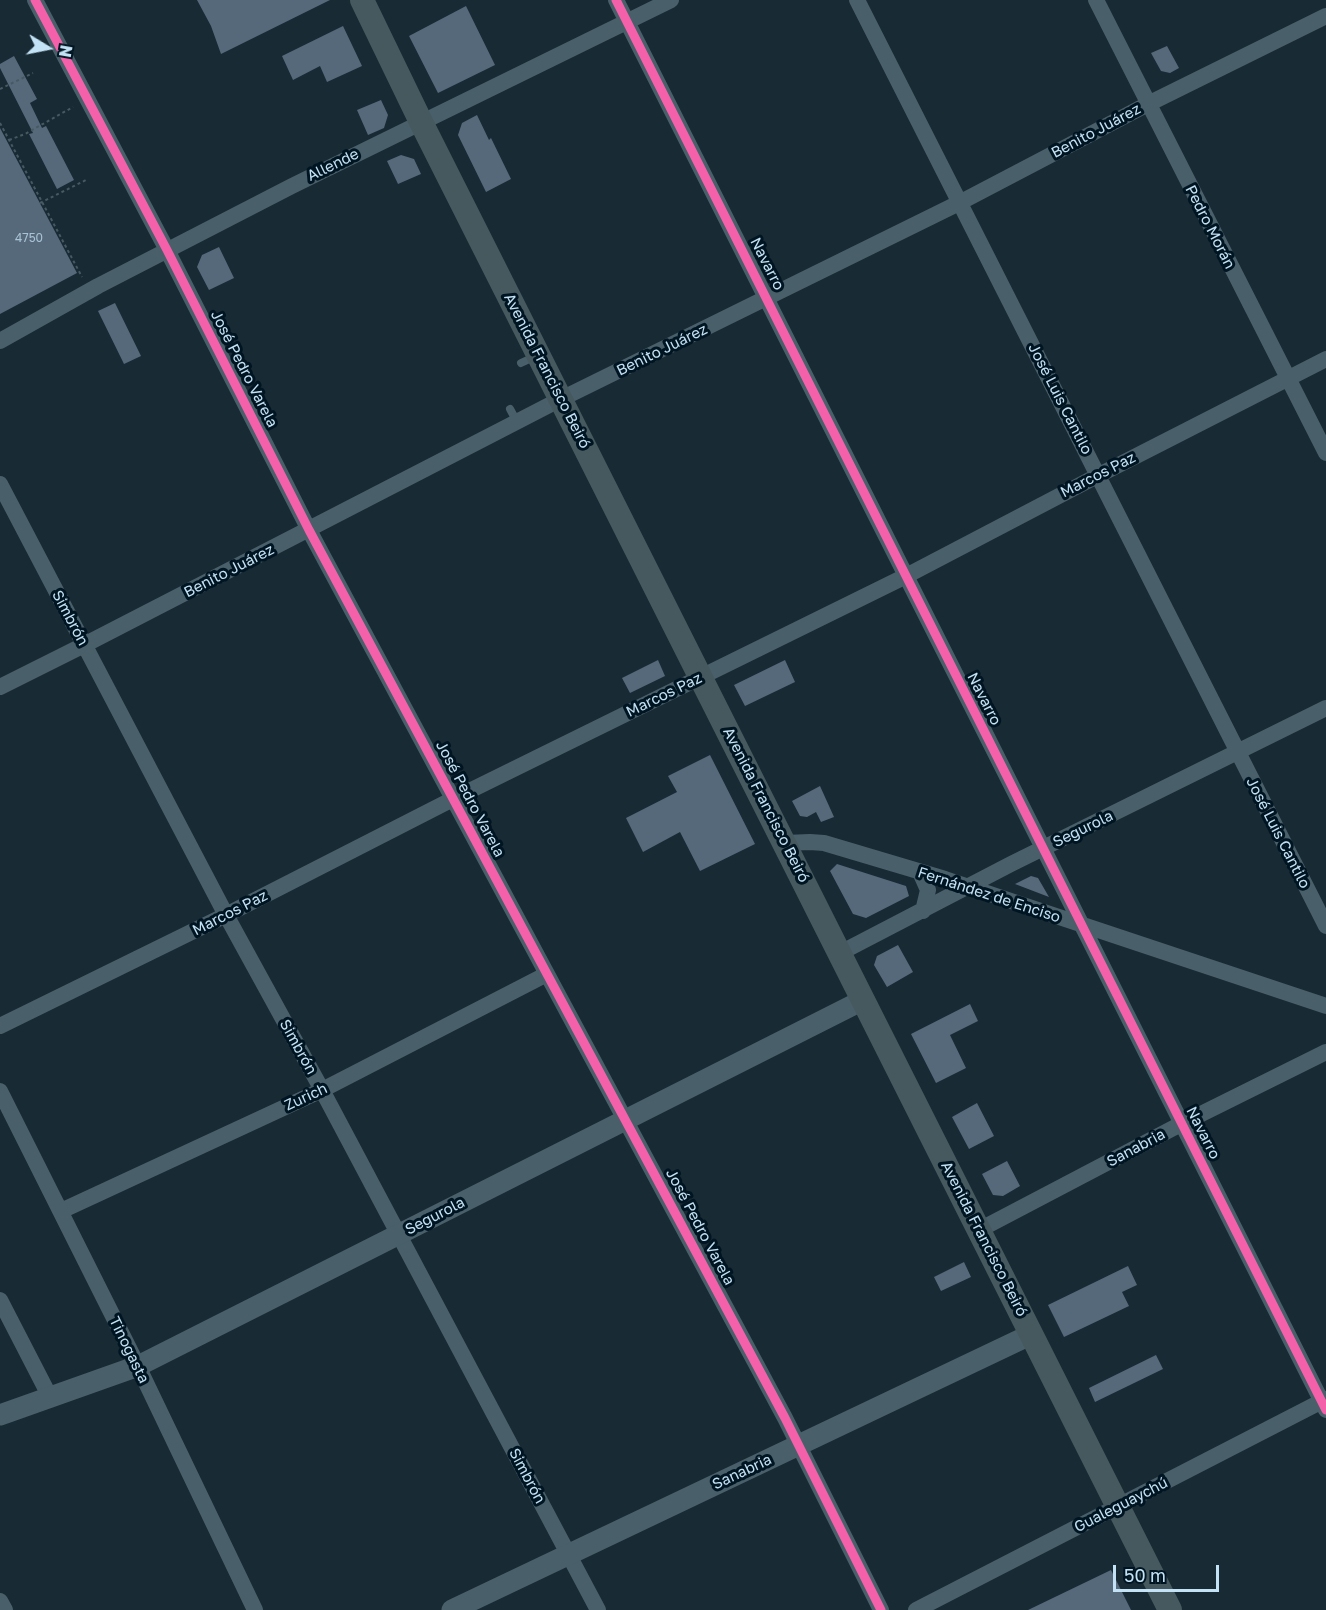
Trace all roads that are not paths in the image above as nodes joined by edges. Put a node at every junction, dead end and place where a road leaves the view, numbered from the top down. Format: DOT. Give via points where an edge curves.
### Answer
graph roads {
  1 [pos="35,0"];
  2 [pos="362,0"];
  3 [pos="616,0"];
  4 [pos="671,0"];
  5 [pos="857,0"];
  6 [pos="1096,0"];
  7 [pos="1322,0"];
  8 [pos="1326,8"];
  9 [pos="1326,16"];
  10 [pos="628,22"];
  11 [pos="1148,104"];
  12 [pos="421,122"];
  13 [pos="959,203"];
  14 [pos="167,250"];
  15 [pos="767,297"];
  16 [pos="0,341"];
  17 [pos="1326,359"];
  18 [pos="1287,378"];
  19 [pos="561,399"];
  20 [pos="1326,453"];
  21 [pos="1099,475"];
  22 [pos="0,484"];
  23 [pos="6,512"];
  24 [pos="309,530"];
  25 [pos="906,576"];
  26 [pos="84,645"];
  27 [pos="701,677"];
  28 [pos="0,687"];
  29 [pos="1326,708"];
  30 [pos="1238,752"];
  31 [pos="453,799"];
  32 [pos="785,843"];
  33 [pos="1043,849"];
  34 [pos="920,872"];
  35 [pos="969,887"];
  36 [pos="923,910"];
  37 [pos="226,915"];
  38 [pos="1083,926"];
  39 [pos="1326,926"];
  40 [pos="840,953"];
  41 [pos="547,974"];
  42 [pos="863,1000"];
  43 [pos="1326,1006"];
  44 [pos="0,1026"];
  45 [pos="1326,1052"];
  46 [pos="322,1090"];
  47 [pos="0,1091"];
  48 [pos="626,1120"];
  49 [pos="1181,1124"];
  50 [pos="61,1211"];
  51 [pos="979,1230"];
  52 [pos="398,1235"];
  53 [pos="0,1300"];
  54 [pos="1032,1334"];
  55 [pos="138,1366"];
  56 [pos="50,1397"];
  57 [pos="1325,1403"];
  58 [pos="0,1415"];
  59 [pos="799,1445"];
  60 [pos="1118,1507"];
  61 [pos="569,1554"];
  62 [pos="0,1601"];
  63 [pos="5,1610"];
  64 [pos="255,1610"];
  65 [pos="452,1610"];
  66 [pos="598,1610"];
  67 [pos="881,1610"];
  68 [pos="916,1610"];
  69 [pos="1170,1610"];
  1 -- 14 [label="street, José Pedro Varela"];
  2 -- 12 [label="main road, Avenida Francisco Beiró"];
  3 -- 10 [label="street, Navarro"];
  4 -- 10 [label="street, Allende"];
  5 -- 13 [label="street, José Luis Cantilo"];
  6 -- 11 [label="street, Pedro Morán"];
  7 -- 8 [label="street"];
  9 -- 11 [label="street, Benito Juárez"];
  10 -- 12 [label="street, Allende"];
  10 -- 15 [label="street, Navarro"];
  11 -- 13 [label="street, Benito Juárez"];
  11 -- 18 [label="street, Pedro Morán"];
  12 -- 14 [label="street, Allende"];
  12 -- 19 [label="main road, Avenida Francisco Beiró" via="530,359"];
  13 -- 15 [label="street, Benito Juárez"];
  13 -- 21 [label="street, José Luis Cantilo"];
  14 -- 16 [label="street, Allende"];
  14 -- 24 [label="street, José Pedro Varela"];
  15 -- 19 [label="street, Benito Juárez"];
  15 -- 25 [label="street, Navarro"];
  17 -- 18 [label="street, Marcos Paz"];
  18 -- 20 [label="street, Pedro Morán"];
  18 -- 21 [label="street, Marcos Paz"];
  19 -- 24 [label="street, Benito Juárez" via="513,416"];
  19 -- 27 [label="main road, Avenida Francisco Beiró"];
  21 -- 25 [label="street, Marcos Paz"];
  21 -- 30 [label="street, José Luis Cantilo"];
  22 -- 23 [label="street, Simbrón"];
  23 -- 26 [label="street, Simbrón"];
  24 -- 26 [label="street, Benito Juárez"];
  24 -- 31 [label="street, José Pedro Varela"];
  25 -- 27 [label="street, Marcos Paz"];
  25 -- 33 [label="street, Navarro"];
  26 -- 28 [label="street, Benito Juárez"];
  26 -- 37 [label="street, Simbrón"];
  27 -- 31 [label="street, Marcos Paz"];
  27 -- 32 [label="main road, Avenida Francisco Beiró"];
  29 -- 30 [label="street, Segurola"];
  30 -- 33 [label="street, Segurola"];
  30 -- 39 [label="street, José Luis Cantilo"];
  31 -- 37 [label="street, Marcos Paz"];
  31 -- 41 [label="street, José Pedro Varela"];
  32 -- 34 [label="street, Fernández de Enciso" via="824,843"];
  32 -- 40 [label="main road, Avenida Francisco Beiró"];
  33 -- 35 [label="street, Segurola"];
  33 -- 38 [label="street, Navarro"];
  34 -- 35 [label="street, Fernández de Enciso"];
  34 -- 36 [label="street" via="928,890"];
  35 -- 36 [label="street, Segurola"];
  35 -- 38 [label="street, Fernández de Enciso"];
  36 -- 40 [label="street, Segurola"];
  37 -- 44 [label="street, Marcos Paz"];
  37 -- 46 [label="street, Simbrón"];
  38 -- 43 [label="street, Fernández de Enciso"];
  38 -- 49 [label="street, Navarro"];
  40 -- 42 [label="main road, Avenida Francisco Beiró"];
  41 -- 46 [label="street, Zurich"];
  41 -- 48 [label="street, José Pedro Varela"];
  42 -- 48 [label="street, Segurola"];
  42 -- 51 [label="main road, Avenida Francisco Beiró"];
  45 -- 49 [label="street, Sanabria"];
  46 -- 50 [label="street, Zurich"];
  46 -- 52 [label="street, Simbrón"];
  47 -- 50 [label="street, Tinogasta"];
  48 -- 52 [label="street, Segurola"];
  48 -- 59 [label="street, José Pedro Varela"];
  49 -- 51 [label="street, Sanabria"];
  49 -- 57 [label="street, Navarro"];
  50 -- 55 [label="street, Tinogasta"];
  51 -- 54 [label="main road, Avenida Francisco Beiró"];
  52 -- 55 [label="street, Segurola"];
  52 -- 61 [label="street, Simbrón"];
  53 -- 56 [label="street"];
  54 -- 59 [label="street, Sanabria"];
  54 -- 60 [label="main road, Avenida Francisco Beiró"];
  55 -- 56 [label="street, Segurola"];
  55 -- 64 [label="street, Tinogasta"];
  56 -- 58 [label="street, Segurola"];
  57 -- 60 [label="street, Gualeguaychú"];
  59 -- 61 [label="street, Sanabria"];
  59 -- 67 [label="street, José Pedro Varela"];
  60 -- 68 [label="street, Gualeguaychú"];
  60 -- 69 [label="main road, Avenida Francisco Beiró"];
  61 -- 65 [label="street, Sanabria"];
  61 -- 66 [label="street, Simbrón"];
  62 -- 63 [label="street"];
}
